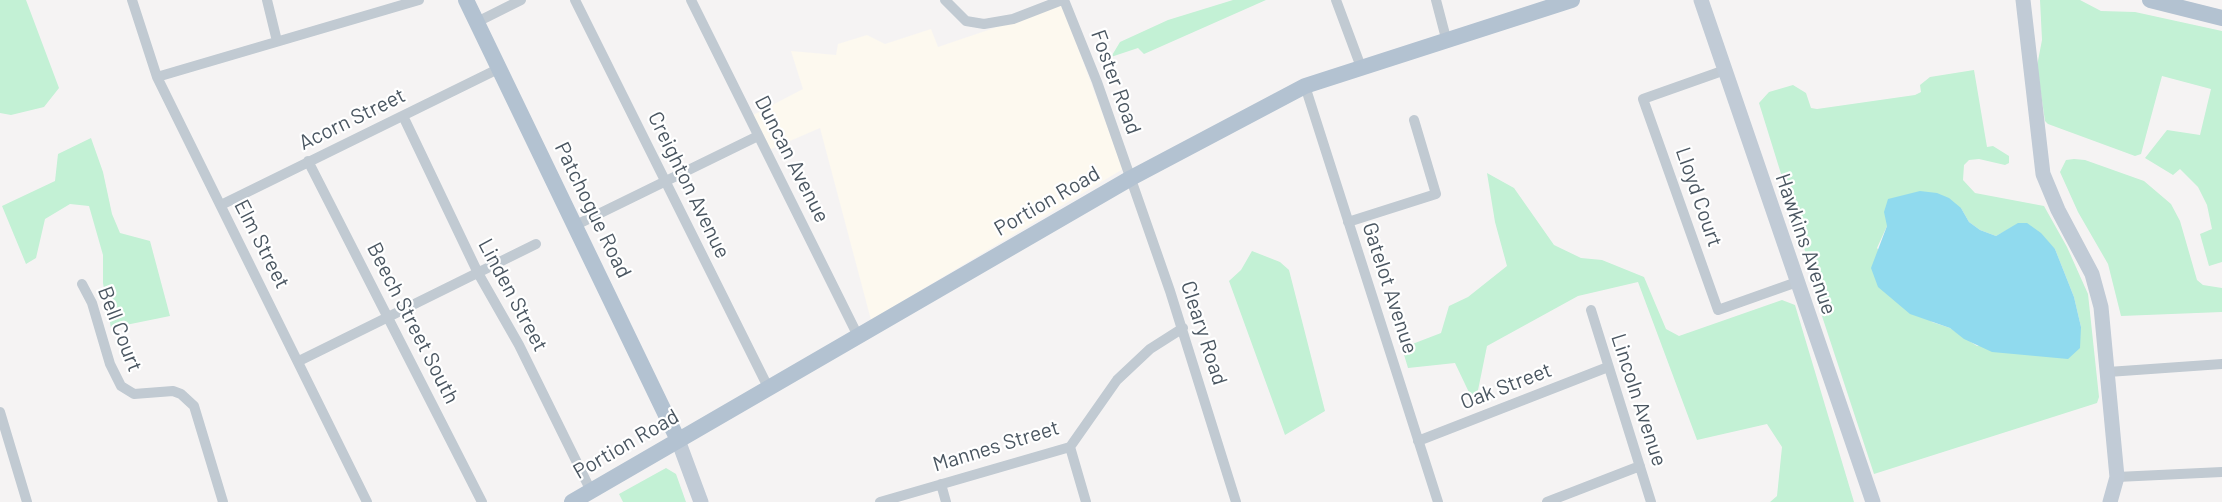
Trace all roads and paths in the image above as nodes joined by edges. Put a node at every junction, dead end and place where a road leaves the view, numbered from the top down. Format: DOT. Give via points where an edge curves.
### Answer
graph roads {
  1 [pos="132,0"];
  2 [pos="267,0"];
  3 [pos="419,0"];
  4 [pos="466,0"];
  5 [pos="521,0"];
  6 [pos="575,0"];
  7 [pos="691,0"];
  8 [pos="945,0"];
  9 [pos="1063,0"];
  10 [pos="1336,0"];
  11 [pos="1436,0"];
  12 [pos="1572,0"];
  13 [pos="1701,0"];
  14 [pos="2023,0"];
  15 [pos="2150,0"];
  16 [pos="1545,4"];
  17 [pos="2222,18"];
  18 [pos="477,22"];
  19 [pos="277,41"];
  20 [pos="1447,42"];
  21 [pos="1361,67"];
  22 [pos="500,68"];
  23 [pos="1725,70"];
  24 [pos="157,77"];
  25 [pos="1305,86"];
  26 [pos="403,116"];
  27 [pos="1413,120"];
  28 [pos="758,136"];
  29 [pos="308,161"];
  30 [pos="1131,178"];
  31 [pos="665,182"];
  32 [pos="221,205"];
  33 [pos="1348,222"];
  34 [pos="576,225"];
  35 [pos="536,244"];
  36 [pos="478,273"];
  37 [pos="1797,282"];
  38 [pos="82,284"];
  39 [pos="1591,310"];
  40 [pos="388,318"];
  41 [pos="1183,328"];
  42 [pos="858,336"];
  43 [pos="299,361"];
  44 [pos="2222,364"];
  45 [pos="1608,367"];
  46 [pos="2108,372"];
  47 [pos="768,387"];
  48 [pos="0,412"];
  49 [pos="678,440"];
  50 [pos="1418,441"];
  51 [pos="1070,447"];
  52 [pos="1640,466"];
  53 [pos="2222,472"];
  54 [pos="2117,477"];
  55 [pos="941,483"];
  56 [pos="591,491"];
  57 [pos="27,502"];
  58 [pos="223,502"];
  59 [pos="367,502"];
  60 [pos="482,502"];
  61 [pos="572,502"];
  62 [pos="701,502"];
  63 [pos="880,502"];
  64 [pos="946,502"];
  65 [pos="1086,502"];
  66 [pos="1236,502"];
  67 [pos="1438,502"];
  68 [pos="1547,502"];
  69 [pos="1651,502"];
  70 [pos="1873,502"];
  71 [pos="2110,502"];
  1 -- 24 [label="street, Elm Street"];
  2 -- 19 [label="street"];
  3 -- 19 [label="street"];
  4 -- 18 [label="main road, Patchogue Road"];
  5 -- 18 [label="street"];
  6 -- 31 [label="street, Creighton Avenue"];
  7 -- 28 [label="street, Duncan Avenue"];
  8 -- 9 [label="street" via="966,21 988,24"];
  9 -- 30 [label="street, Foster Road"];
  10 -- 21 [label="street"];
  11 -- 20 [label="street"];
  12 -- 16 [label="main road, Portion Road"];
  13 -- 23 [label="street, Hawkins Avenue"];
  14 -- 46 [label="street" via="2043,174 2092,274 2101,307"];
  15 -- 17 [label="main road"];
  16 -- 20 [label="main road, Portion Road"];
  18 -- 22 [label="main road, Patchogue Road"];
  19 -- 24 [label="street"];
  20 -- 21 [label="main road, Portion Road"];
  21 -- 25 [label="main road, Portion Road"];
  22 -- 26 [label="street, Acorn Street"];
  22 -- 34 [label="main road, Patchogue Road"];
  23 -- 37 [label="street, Hawkins Avenue"];
  23 -- 37 [label="street, Lloyd Court" via="1643,99 1718,310"];
  24 -- 32 [label="street, Elm Street"];
  25 -- 30 [label="main road, Portion Road"];
  25 -- 33 [label="street, Gatelot Avenue"];
  26 -- 29 [label="street, Acorn Street"];
  26 -- 36 [label="street, Linden Street"];
  27 -- 33 [label="street" via="1436,194"];
  28 -- 31 [label="street"];
  28 -- 42 [label="street, Duncan Avenue"];
  29 -- 32 [label="street, Acorn Street"];
  29 -- 40 [label="street, Beech Street South"];
  30 -- 41 [label="street, Cleary Road"];
  30 -- 42 [label="main road, Portion Road"];
  31 -- 34 [label="street"];
  31 -- 47 [label="street, Creighton Avenue"];
  32 -- 43 [label="street, Elm Street"];
  33 -- 50 [label="street, Gatelot Avenue"];
  34 -- 49 [label="main road, Patchogue Road"];
  35 -- 36 [label="street"];
  36 -- 40 [label="street"];
  36 -- 56 [label="street, Linden Street" via="519,345"];
  37 -- 70 [label="street, Hawkins Avenue"];
  38 -- 58 [label="street, Bell Court" via="120,386 134,394 173,391 194,406"];
  39 -- 45 [label="street, Lincoln Avenue"];
  40 -- 43 [label="street"];
  40 -- 60 [label="street, Beech Street South"];
  41 -- 51 [label="street, Mannes Street" via="1150,350 1118,380"];
  41 -- 66 [label="street, Cleary Road"];
  42 -- 47 [label="main road, Portion Road"];
  43 -- 59 [label="street, Elm Street"];
  44 -- 46 [label="street"];
  45 -- 50 [label="street, Oak Street"];
  45 -- 52 [label="street, Lincoln Avenue"];
  46 -- 54 [label="street"];
  47 -- 49 [label="main road, Portion Road"];
  48 -- 57 [label="street"];
  49 -- 56 [label="main road, Portion Road"];
  49 -- 62 [label="street"];
  50 -- 67 [label="street, Gatelot Avenue"];
  51 -- 55 [label="street, Mannes Street"];
  51 -- 65 [label="street"];
  52 -- 68 [label="street"];
  52 -- 69 [label="street, Lincoln Avenue"];
  53 -- 54 [label="street"];
  54 -- 71 [label="street"];
  55 -- 63 [label="street, Mannes Street"];
  55 -- 64 [label="street"];
  56 -- 61 [label="main road, Portion Road"];
}
